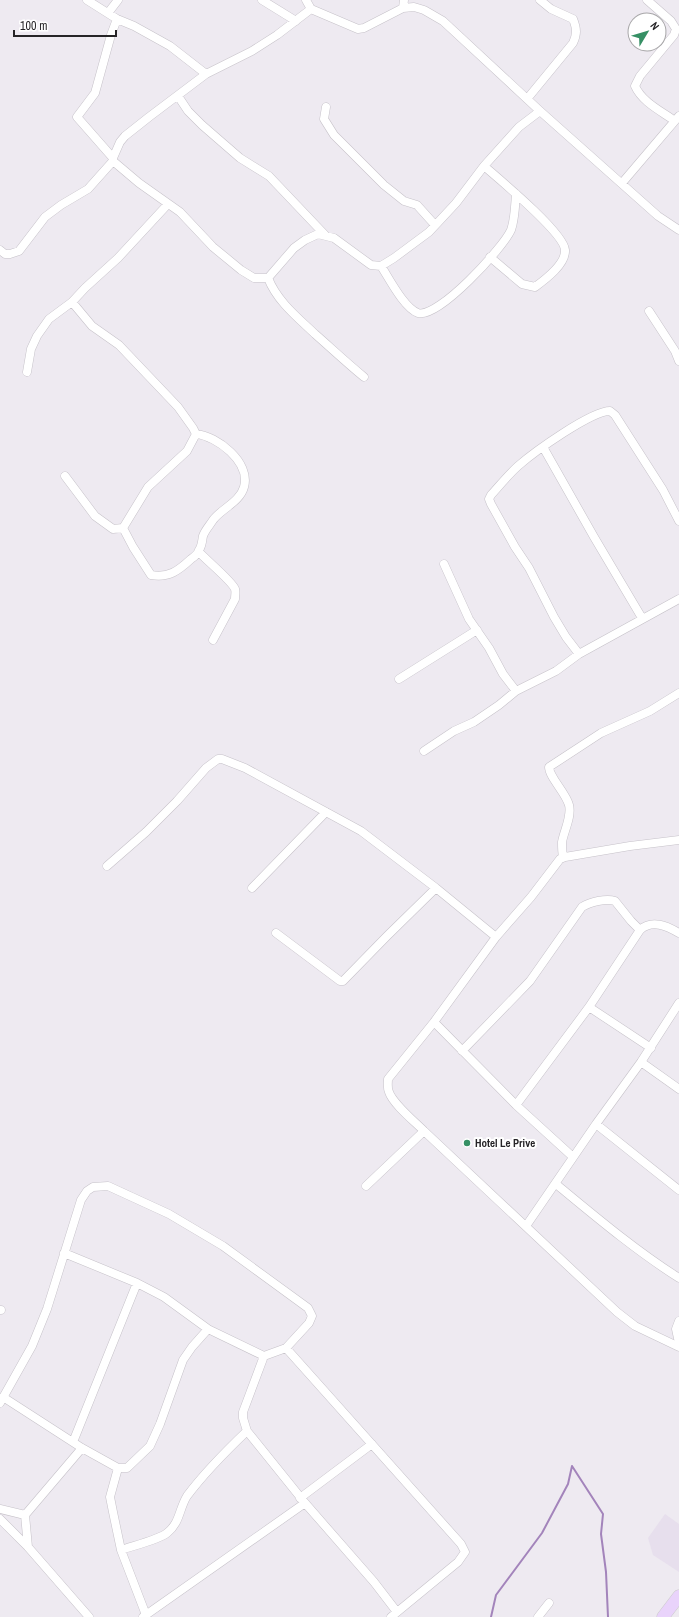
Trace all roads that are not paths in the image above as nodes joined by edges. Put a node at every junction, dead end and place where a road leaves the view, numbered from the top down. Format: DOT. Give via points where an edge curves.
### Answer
graph roads {
  1 [pos="87,0"];
  2 [pos="118,0"];
  3 [pos="262,0"];
  4 [pos="306,0"];
  5 [pos="540,0"];
  6 [pos="647,0"];
  7 [pos="404,4"];
  8 [pos="311,9"];
  9 [pos="108,13"];
  10 [pos="117,19"];
  11 [pos="296,21"];
  12 [pos="206,74"];
  13 [pos="178,96"];
  14 [pos="527,99"];
  15 [pos="326,107"];
  16 [pos="540,112"];
  17 [pos="677,118"];
  18 [pos="113,160"];
  19 [pos="484,166"];
  20 [pos="622,184"];
  21 [pos="516,194"];
  22 [pos="168,204"];
  23 [pos="435,225"];
  24 [pos="679,230"];
  25 [pos="326,236"];
  26 [pos="0,250"];
  27 [pos="490,257"];
  28 [pos="380,266"];
  29 [pos="268,278"];
  30 [pos="72,302"];
  31 [pos="650,311"];
  32 [pos="679,361"];
  33 [pos="27,372"];
  34 [pos="364,377"];
  35 [pos="196,434"];
  36 [pos="544,447"];
  37 [pos="65,476"];
  38 [pos="679,521"];
  39 [pos="123,528"];
  40 [pos="199,552"];
  41 [pos="444,564"];
  42 [pos="679,598"];
  43 [pos="642,618"];
  44 [pos="477,630"];
  45 [pos="213,640"];
  46 [pos="579,654"];
  47 [pos="399,679"];
  48 [pos="516,691"];
  49 [pos="679,693"];
  50 [pos="424,751"];
  51 [pos="326,812"];
  52 [pos="679,840"];
  53 [pos="563,858"];
  54 [pos="107,866"];
  55 [pos="252,888"];
  56 [pos="436,888"];
  57 [pos="640,930"];
  58 [pos="276,933"];
  59 [pos="679,933"];
  60 [pos="496,937"];
  61 [pos="679,1003"];
  62 [pos="589,1007"];
  63 [pos="434,1022"];
  64 [pos="651,1048"];
  65 [pos="462,1051"];
  66 [pos="641,1062"];
  67 [pos="679,1089"];
  68 [pos="516,1106"];
  69 [pos="596,1124"];
  70 [pos="424,1131"];
  71 [pos="573,1157"];
  72 [pos="556,1184"];
  73 [pos="366,1186"];
  74 [pos="679,1190"];
  75 [pos="526,1226"];
  76 [pos="64,1253"];
  77 [pos="679,1278"];
  78 [pos="137,1283"];
  79 [pos="679,1321"];
  80 [pos="208,1329"];
  81 [pos="679,1343"];
  82 [pos="679,1347"];
  83 [pos="286,1348"];
  84 [pos="264,1356"];
  85 [pos="2,1400"];
  86 [pos="247,1431"];
  87 [pos="73,1442"];
  88 [pos="372,1444"];
  89 [pos="82,1448"];
  90 [pos="118,1468"];
  91 [pos="303,1501"];
  92 [pos="0,1509"];
  93 [pos="26,1515"];
  94 [pos="0,1519"];
  95 [pos="28,1547"];
  96 [pos="121,1550"];
  97 [pos="679,1596"];
  98 [pos="548,1603"];
  99 [pos="394,1615"];
  100 [pos="145,1616"];
  101 [pos="89,1617"];
  102 [pos="538,1617"];
  103 [pos="663,1617"];
  1 -- 9 [label="street"];
  2 -- 9 [label="street"];
  3 -- 11 [label="street"];
  4 -- 8 [label="street"];
  5 -- 14 [label="street" via="572,20 576,36"];
  6 -- 17 [label="street" via="671,21 676,29 635,86 638,93 649,103"];
  7 -- 8 [label="street" via="358,29"];
  7 -- 14 [label="street" via="424,10 444,21"];
  8 -- 11 [label="street"];
  9 -- 10 [label="street"];
  10 -- 12 [label="street" via="170,46"];
  10 -- 18 [label="street" via="96,90 77,117"];
  11 -- 12 [label="street" via="252,51"];
  12 -- 13 [label="street"];
  13 -- 18 [label="street" via="125,136"];
  13 -- 25 [label="street" via="188,112 240,158 269,176"];
  14 -- 16 [label="street"];
  15 -- 23 [label="street" via="324,119 334,135 384,185 404,201 417,205"];
  16 -- 19 [label="street" via="519,127"];
  16 -- 20 [label="street"];
  17 -- 20 [label="street"];
  18 -- 22 [label="street"];
  18 -- 26 [label="street" via="88,189 45,217 19,250 10,254"];
  19 -- 21 [label="street"];
  19 -- 23 [label="street" via="456,203"];
  20 -- 24 [label="street" via="658,216"];
  21 -- 27 [label="street" via="513,225"];
  21 -- 27 [label="street" via="563,243 564,258 558,267 535,287 518,281"];
  22 -- 29 [label="street" via="180,212 241,270 254,278"];
  22 -- 30 [label="street" via="118,258"];
  23 -- 28 [label="street" via="429,232"];
  25 -- 28 [label="street" via="334,238 371,265"];
  25 -- 29 [label="street" via="318,234 305,240 294,248"];
  27 -- 28 [label="street" via="468,283 427,313 419,313 409,308"];
  29 -- 34 [label="street" via="286,306"];
  30 -- 33 [label="street" via="49,319 37,336 31,349"];
  30 -- 35 [label="street" via="92,326 119,345 178,407"];
  31 -- 32 [label="street"];
  35 -- 39 [label="street" via="187,451 148,487"];
  35 -- 40 [label="street" via="205,435 230,452 245,475 244,488 239,496 216,515 203,535"];
  36 -- 38 [label="street" via="596,414 610,411 663,490"];
  36 -- 43 [label="street"];
  36 -- 46 [label="street" via="518,466 490,499 554,617"];
  37 -- 39 [label="street" via="95,516 113,529"];
  39 -- 40 [label="street" via="151,575 161,576 180,570"];
  40 -- 45 [label="street" via="229,581 236,594"];
  41 -- 44 [label="street" via="464,610"];
  42 -- 43 [label="street"];
  43 -- 46 [label="street"];
  44 -- 47 [label="street"];
  44 -- 48 [label="street"];
  46 -- 48 [label="street" via="556,671"];
  48 -- 50 [label="street" via="499,706"];
  49 -- 53 [label="street" via="650,712 601,733 549,767 570,806 562,843"];
  51 -- 54 [label="street" via="245,768 228,760 218,759 206,768 146,832"];
  51 -- 55 [label="street"];
  51 -- 56 [label="street" via="361,831"];
  52 -- 53 [label="street"];
  53 -- 60 [label="street"];
  56 -- 58 [label="street" via="343,982"];
  56 -- 60 [label="street"];
  57 -- 59 [label="street" via="650,925 664,925"];
  57 -- 62 [label="street"];
  57 -- 65 [label="street" via="615,900 590,903 582,907 535,975"];
  60 -- 63 [label="street"];
  61 -- 64 [label="street"];
  62 -- 64 [label="street"];
  62 -- 68 [label="street"];
  63 -- 65 [label="street"];
  63 -- 70 [label="street" via="388,1079 387,1087 395,1102"];
  64 -- 66 [label="street"];
  65 -- 68 [label="street"];
  66 -- 67 [label="street"];
  66 -- 69 [label="street"];
  68 -- 71 [label="street"];
  69 -- 71 [label="street"];
  69 -- 74 [label="street"];
  70 -- 73 [label="street"];
  70 -- 75 [label="street"];
  71 -- 72 [label="street"];
  72 -- 75 [label="street"];
  72 -- 77 [label="street" via="660,1266"];
  75 -- 82 [label="street" via="634,1326"];
  76 -- 78 [label="street"];
  76 -- 83 [label="street" via="81,1200 93,1186 108,1186 169,1214 222,1246 308,1308 312,1316 309,1324"];
  76 -- 85 [label="street" via="32,1346"];
  78 -- 80 [label="street" via="164,1297"];
  78 -- 87 [label="street"];
  79 -- 81 [label="street" via="676,1329"];
  80 -- 84 [label="street"];
  80 -- 90 [label="street" via="183,1360 150,1446 127,1468"];
  83 -- 84 [label="street"];
  83 -- 88 [label="street"];
  84 -- 86 [label="street" via="243,1412"];
  85 -- 87 [label="street"];
  86 -- 91 [label="street"];
  86 -- 96 [label="street" via="220,1457 186,1498 173,1528 165,1535"];
  87 -- 89 [label="street"];
  88 -- 91 [label="street"];
  88 -- 99 [label="street" via="461,1544 465,1552 458,1562"];
  89 -- 90 [label="street"];
  89 -- 93 [label="street"];
  90 -- 96 [label="street" via="110,1497"];
  91 -- 99 [label="street" via="374,1582"];
  91 -- 100 [label="street"];
  92 -- 93 [label="street"];
  93 -- 95 [label="street"];
  94 -- 95 [label="street"];
  95 -- 101 [label="street"];
  96 -- 100 [label="street"];
  97 -- 103 [label="main road"];
  98 -- 102 [label="street"];
}
